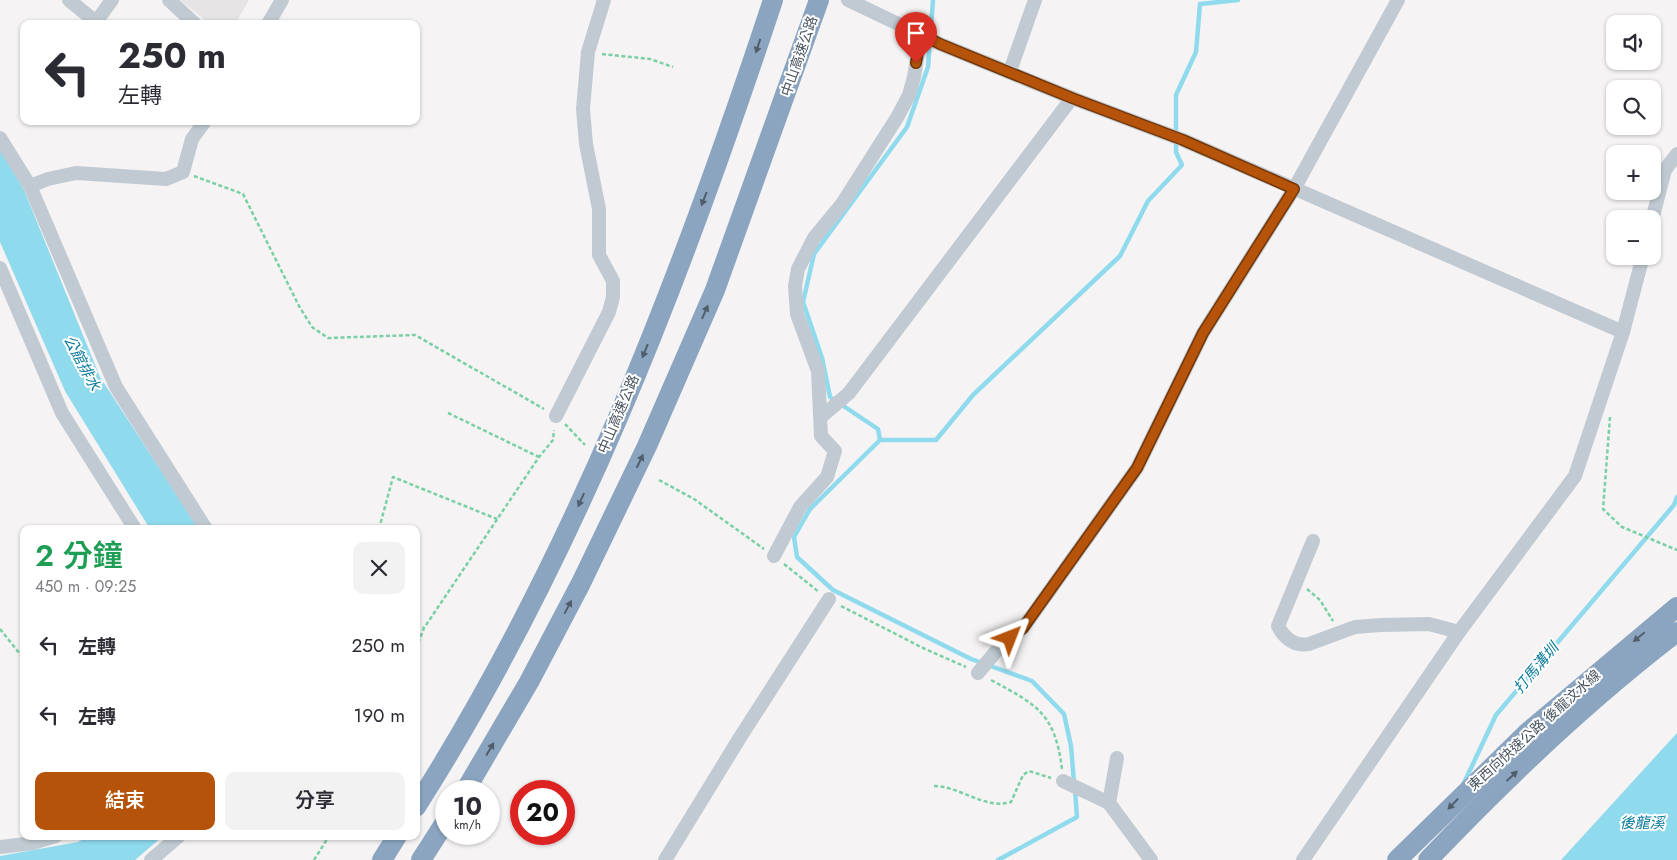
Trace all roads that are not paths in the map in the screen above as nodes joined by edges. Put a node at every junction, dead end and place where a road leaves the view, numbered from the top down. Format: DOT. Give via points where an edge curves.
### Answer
graph roads {
  1 [pos="69,0"];
  2 [pos="112,0"];
  3 [pos="169,0"];
  4 [pos="282,0"];
  5 [pos="604,0"];
  6 [pos="773,0"];
  7 [pos="819,0"];
  8 [pos="848,0"];
  9 [pos="1035,0"];
  10 [pos="1398,0"];
  11 [pos="94,20"];
  12 [pos="97,20"];
  13 [pos="191,20"];
  14 [pos="270,20"];
  15 [pos="921,34"];
  16 [pos="1010,71"];
  17 [pos="1072,98"];
  18 [pos="202,125"];
  19 [pos="0,138"];
  20 [pos="1677,154"];
  21 [pos="30,186"];
  22 [pos="1294,189"];
  23 [pos="1655,210"];
  24 [pos="1641,265"];
  25 [pos="0,268"];
  26 [pos="1623,332"];
  27 [pos="556,416"];
  28 [pos="821,417"];
  29 [pos="132,525"];
  30 [pos="203,525"];
  31 [pos="1313,541"];
  32 [pos="774,556"];
  33 [pos="829,599"];
  34 [pos="1677,607"];
  35 [pos="1459,632"];
  36 [pos="1677,632"];
  37 [pos="978,673"];
  38 [pos="1117,758"];
  39 [pos="471,780"];
  40 [pos="1063,782"];
  41 [pos="420,800"];
  42 [pos="1109,803"];
  43 [pos="435,838"];
  44 [pos="41,840"];
  45 [pos="174,840"];
  46 [pos="394,840"];
  47 [pos="0,847"];
  48 [pos="151,860"];
  49 [pos="382,860"];
  50 [pos="421,860"];
  51 [pos="666,860"];
  52 [pos="1152,860"];
  53 [pos="1303,860"];
  54 [pos="1397,860"];
  55 [pos="1428,860"];
  1 -- 11 [label="street"];
  2 -- 12 [label="street"];
  3 -- 13 [label="street"];
  4 -- 14 [label="street"];
  5 -- 27 [label="street" via="588,52 583,109 586,144 599,209 600,255 612,281 613,297 609,312"];
  6 -- 41 [label="highway, 中山高速公路, one-way" via="727,139 613,427 548,573 446,760"];
  39 -- 7 [label="highway, 中山高速公路, one-way" via="568,608 647,446 715,290"];
  8 -- 15 [label="street"];
  9 -- 16 [label="street"];
  10 -- 22 [label="street"];
  15 -- 16 [label="street"];
  15 -- 28 [label="street" via="909,95 842,204 814,238 798,269 797,314 818,371"];
  16 -- 17 [label="street"];
  17 -- 22 [label="street" via="1183,140"];
  17 -- 28 [label="street" via="849,393"];
  18 -- 21 [label="street" via="192,139 183,172 166,179 76,173"];
  19 -- 21 [label="street"];
  20 -- 23 [label="street" via="1666,170"];
  21 -- 30 [label="street" via="116,387"];
  22 -- 26 [label="street"];
  22 -- 37 [label="street" via="1203,333 1137,468 1023,628 998,649"];
  24 -- 26 [label="street"];
  25 -- 29 [label="street" via="62,413"];
  26 -- 35 [label="street" via="1575,476"];
  28 -- 32 [label="street" via="821,436 835,451 830,468 800,507"];
  31 -- 35 [label="street" via="1278,626 1292,642 1302,645 1355,627 1429,624"];
  33 -- 51 [label="street"];
  34 -- 54 [label="highway, 東西向快速公路 後龍汶水線, one-way" via="1528,732"];
  35 -- 53 [label="street"];
  55 -- 36 [label="highway, 東西向快速公路 後龍汶水線, one-way" via="1474,812 1621,676"];
  38 -- 42 [label="street"];
  40 -- 42 [label="street"];
  42 -- 52 [label="street"];
  43 -- 50 [label="highway"];
  44 -- 47 [label="street"];
  45 -- 48 [label="street"];
  46 -- 49 [label="highway"];
}
